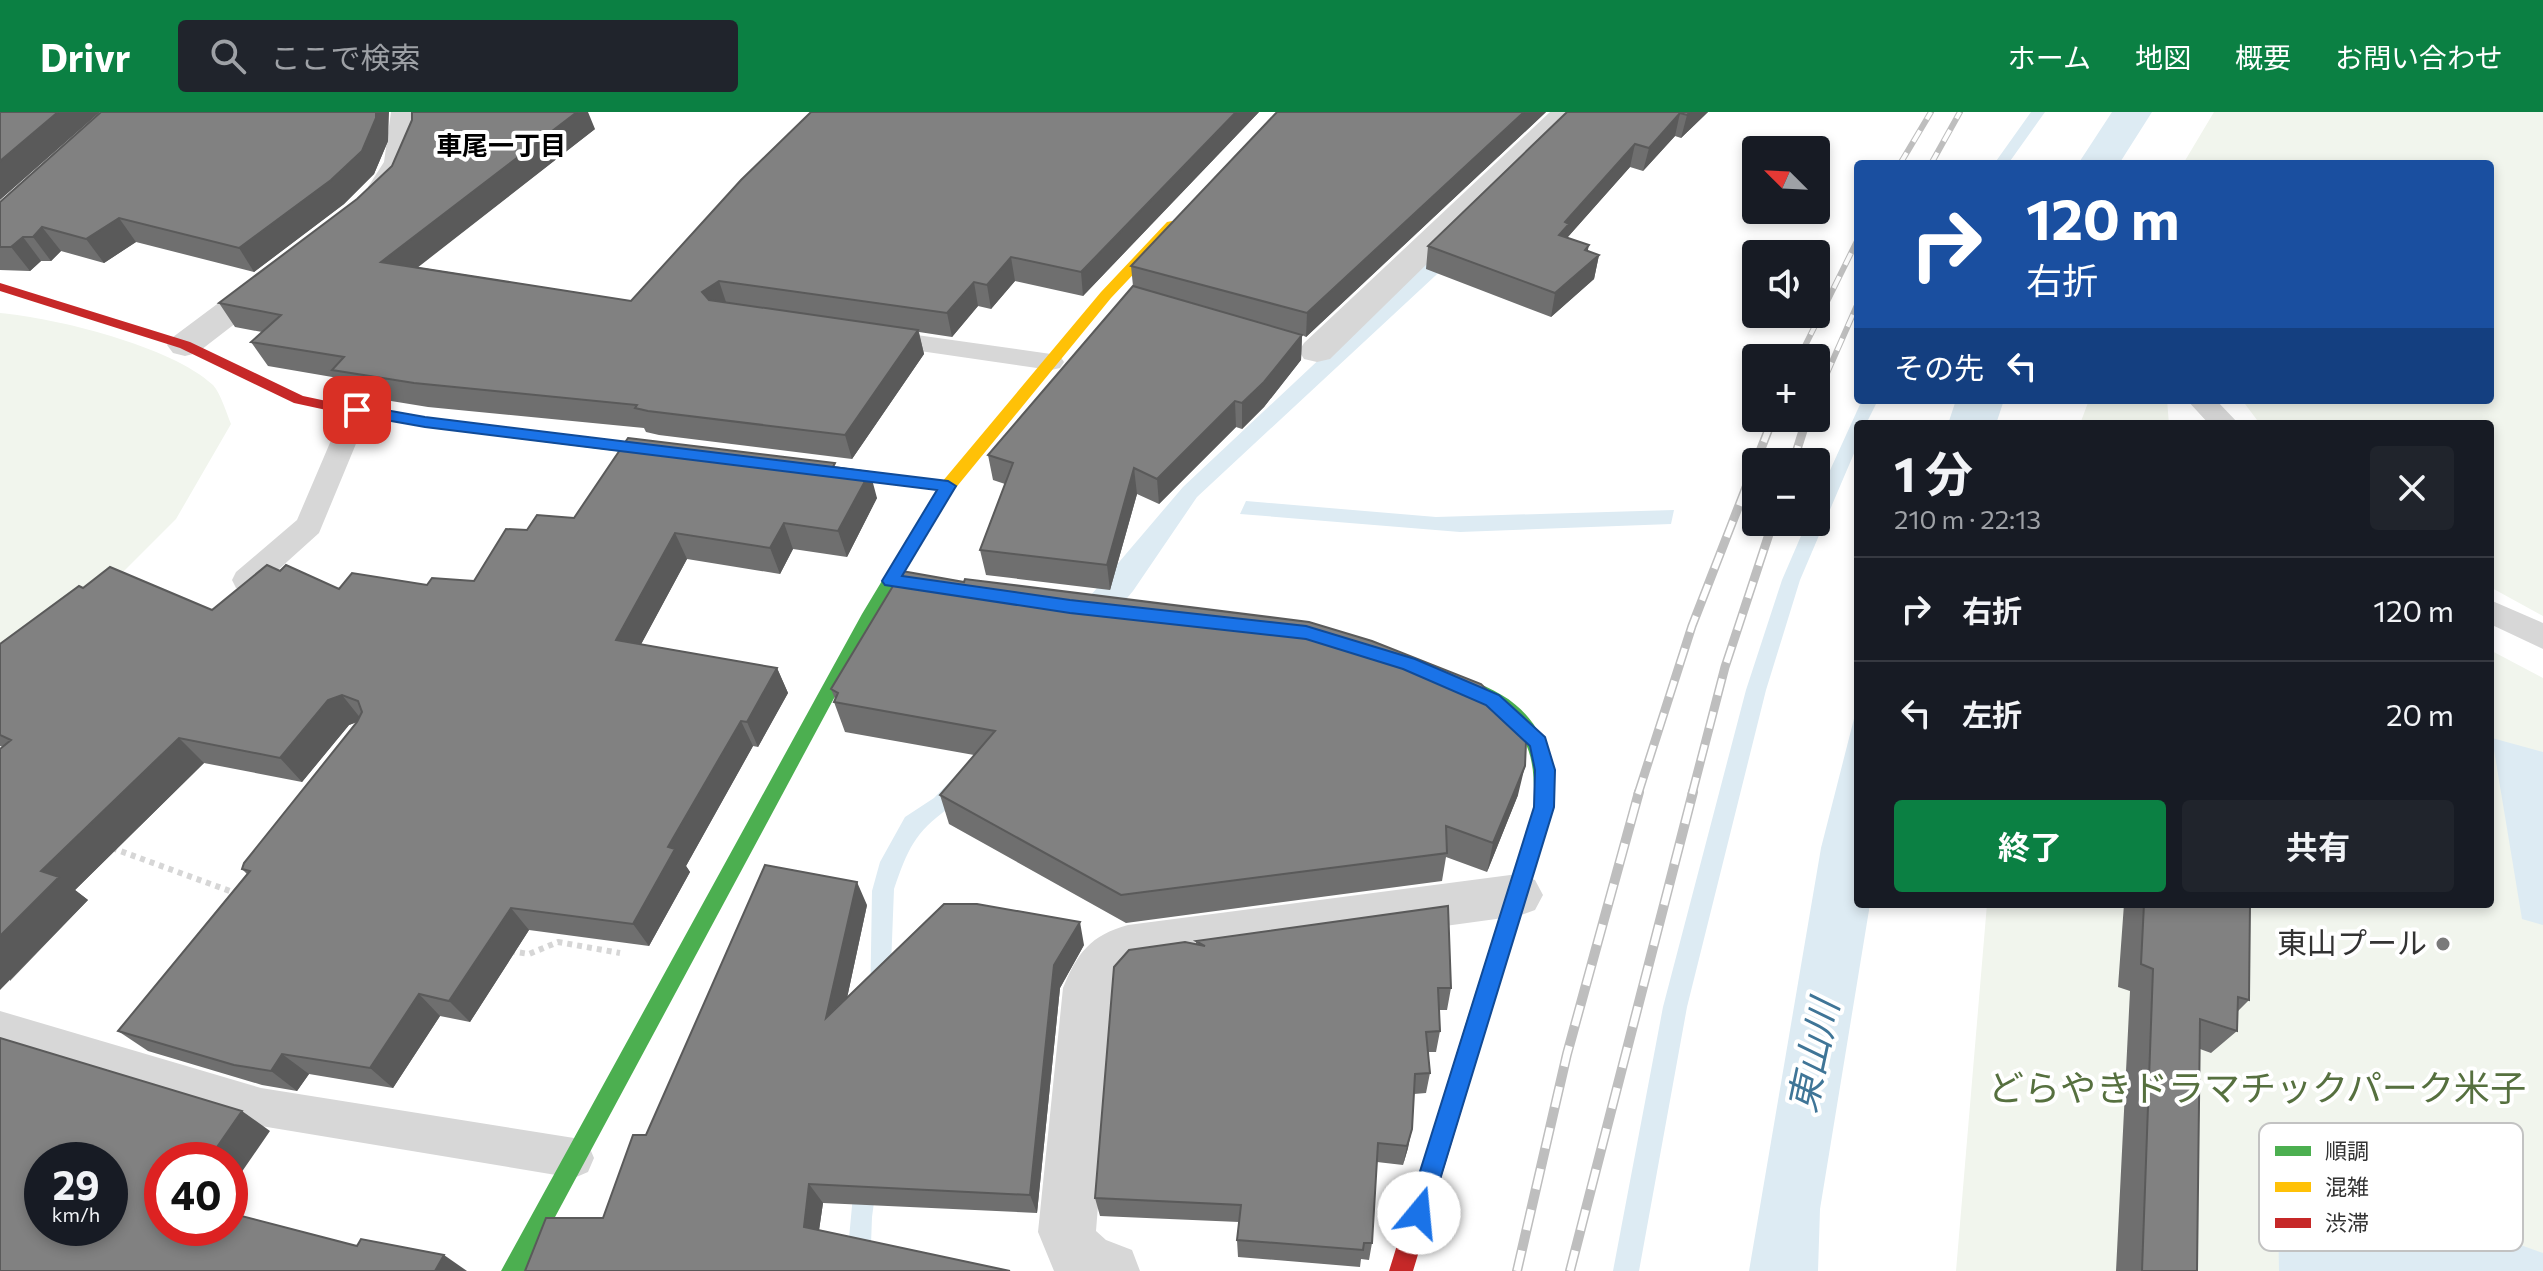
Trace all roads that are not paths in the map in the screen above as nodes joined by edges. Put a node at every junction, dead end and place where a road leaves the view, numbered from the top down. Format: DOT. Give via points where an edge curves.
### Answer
graph roads {
  1 [pos="406,112"];
  2 [pos="1567,112"];
  3 [pos="357,213"];
  4 [pos="1183,214"];
  5 [pos="295,261"];
  6 [pos="0,287"];
  7 [pos="1108,293"];
  8 [pos="1138,301"];
  9 [pos="851,334"];
  10 [pos="185,345"];
  11 [pos="1302,347"];
  12 [pos="1051,362"];
  13 [pos="2204,404"];
  14 [pos="357,410"];
  15 [pos="2221,420"];
  16 [pos="701,456"];
  17 [pos="794,467"];
  18 [pos="948,486"];
  19 [pos="247,580"];
  20 [pos="2494,613"];
  21 [pos="2543,637"];
  22 [pos="1453,681"];
  23 [pos="1518,895"];
  24 [pos="0,1029"];
  25 [pos="574,1158"];
  26 [pos="513,1271"];
  27 [pos="1111,1271"];
  28 [pos="1401,1271"];
  1 -- 3 [label="street" via="406,142 391,180"];
  2 -- 11 [label="street"];
  4 -- 7 [label="street"];
  5 -- 10 [label="street"];
  6 -- 10 [label="street"];
  7 -- 8 [label="lane"];
  7 -- 12 [label="street"];
  9 -- 12 [label="lane"];
  10 -- 14 [label="street" via="299,400"];
  12 -- 18 [label="street"];
  13 -- 15 [label="lane"];
  14 -- 16 [label="street"];
  14 -- 19 [label="lane" via="309,526"];
  17 -- 18 [label="street"];
  18 -- 25 [label="street"];
  20 -- 21 [label="lane"];
  22 -- 23 [label="street" via="1493,700 1538,743 1545,770 1544,807"];
  23 -- 27 [label="street" via="1114,950 1102,961 1089,988 1067,1232 1071,1249 1081,1260"];
  23 -- 28 [label="street"];
  24 -- 25 [label="lane" via="122,1050 261,1107"];
  25 -- 26 [label="street"];
}
